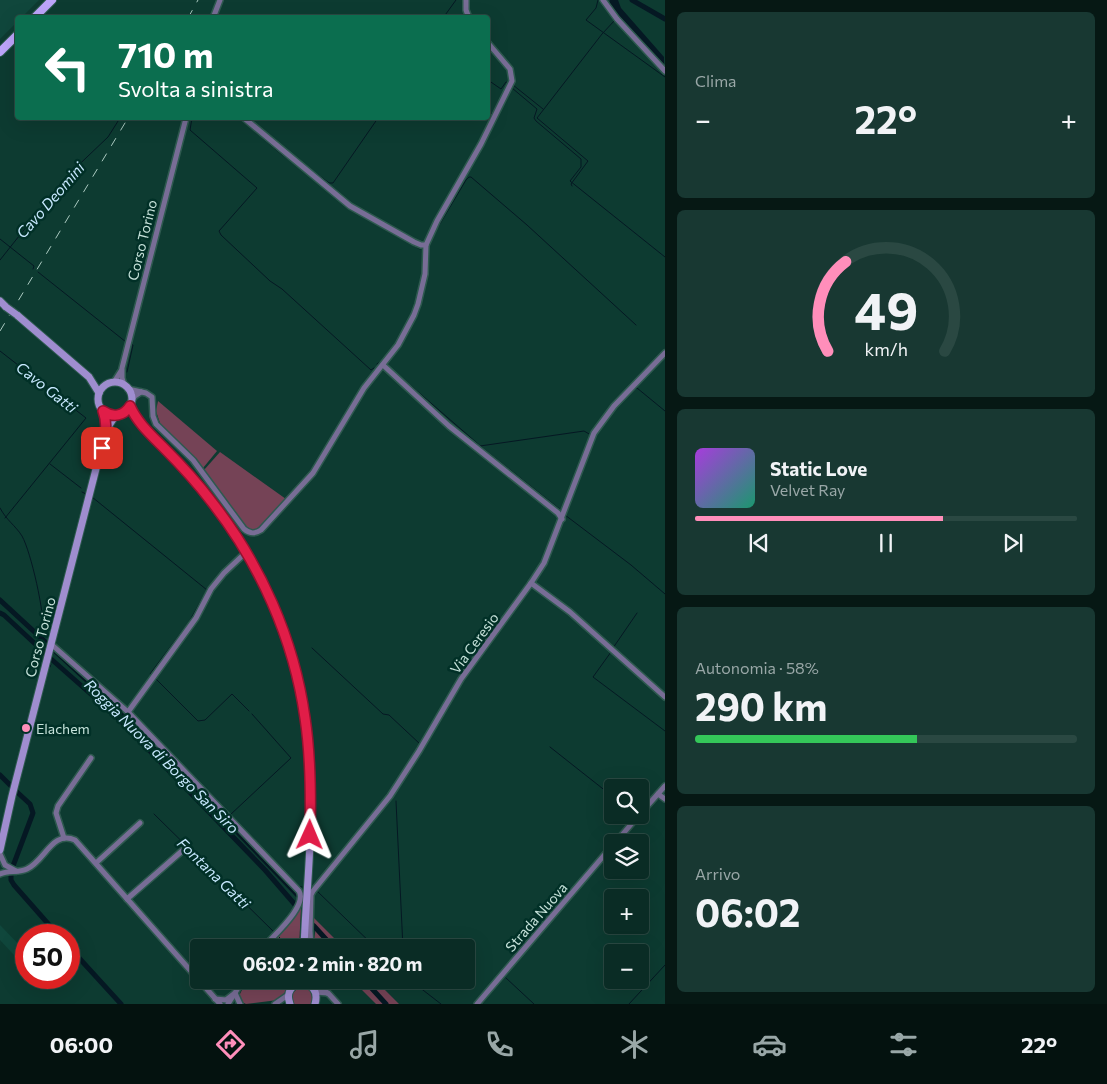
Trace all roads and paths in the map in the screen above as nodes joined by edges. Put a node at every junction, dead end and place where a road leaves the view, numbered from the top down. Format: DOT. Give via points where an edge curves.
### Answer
graph roads {
  1 [pos="52,0"];
  2 [pos="220,0"];
  3 [pos="466,0"];
  4 [pos="603,0"];
  5 [pos="37,15"];
  6 [pos="214,15"];
  7 [pos="468,15"];
  8 [pos="15,37"];
  9 [pos="490,44"];
  10 [pos="0,52"];
  11 [pos="664,71"];
  12 [pos="185,120"];
  13 [pos="246,120"];
  14 [pos="426,245"];
  15 [pos="0,301"];
  16 [pos="664,353"];
  17 [pos="383,365"];
  18 [pos="122,368"];
  19 [pos="89,376"];
  20 [pos="111,383"];
  21 [pos="126,387"];
  22 [pos="140,392"];
  23 [pos="99,393"];
  24 [pos="131,403"];
  25 [pos="103,411"];
  26 [pos="118,415"];
  27 [pos="142,425"];
  28 [pos="106,430"];
  29 [pos="562,519"];
  30 [pos="242,556"];
  31 [pos="531,583"];
  32 [pos="51,647"];
  33 [pos="664,697"];
  34 [pos="128,712"];
  35 [pos="91,758"];
  36 [pos="664,786"];
  37 [pos="658,794"];
  38 [pos="664,800"];
  39 [pos="649,804"];
  40 [pos="140,824"];
  41 [pos="632,824"];
  42 [pos="623,834"];
  43 [pos="64,838"];
  44 [pos="0,850"];
  45 [pos="182,851"];
  46 [pos="0,854"];
  47 [pos="604,855"];
  48 [pos="96,863"];
  49 [pos="3,865"];
  50 [pos="16,871"];
  51 [pos="1,872"];
  52 [pos="127,899"];
  53 [pos="271,939"];
  54 [pos="304,939"];
  55 [pos="311,939"];
  56 [pos="237,989"];
  57 [pos="291,989"];
  58 [pos="314,989"];
  59 [pos="323,989"];
  60 [pos="316,992"];
  61 [pos="235,993"];
  62 [pos="326,993"];
  63 [pos="288,995"];
  64 [pos="217,1002"];
  65 [pos="316,1003"];
  66 [pos="228,1004"];
  67 [pos="240,1004"];
  68 [pos="275,1004"];
  69 [pos="290,1004"];
  70 [pos="338,1004"];
  71 [pos="478,1004"];
  1 -- 5 [label="main road"];
  2 -- 6 [label="street"];
  3 -- 7 [label="street"];
  4 -- 11 [label="street"];
  8 -- 10 [label="main road"];
  9 -- 14 [label="street" via="510,69 512,81"];
  12 -- 18 [label="street, Corso Torino"];
  13 -- 14 [label="street" via="350,206 414,242"];
  14 -- 17 [label="street" via="425,274 416,309 398,345"];
  15 -- 19 [label="main road, bridge"];
  16 -- 29 [label="street, Via Ceresio" via="614,406 594,433"];
  17 -- 22 [label="street" via="364,388 313,472 261,530 253,533 244,529 193,460 156,424 152,397"];
  17 -- 29 [label="street" via="449,426"];
  18 -- 20 [label="street, Corso Torino"];
  18 -- 21 [label="street, Corso Torino"];
  19 -- 20 [label="main road"];
  19 -- 23 [label="main road"];
  20 -- 21 [label="main road"];
  20 -- 23 [label="main road" via="102,387"];
  21 -- 22 [label="street"];
  21 -- 24 [label="main road"];
  22 -- 24 [label="street"];
  23 -- 25 [label="main road" via="98,403"];
  24 -- 26 [label="main road"];
  24 -- 27 [label="main road"];
  25 -- 26 [label="main road"];
  25 -- 28 [label="main road, Corso Torino"];
  26 -- 27 [label="main road"];
  26 -- 28 [label="main road, Corso Torino"];
  27 -- 54 [label="main road" via="192,477 228,524 266,590 284,632 305,716 311,782"];
  28 -- 32 [label="main road, Corso Torino"];
  29 -- 31 [label="street, Via Ceresio" via="544,563"];
  30 -- 34 [label="street" via="211,589 196,618"];
  31 -- 33 [label="street" via="570,612"];
  31 -- 55 [label="street, Via Ceresio" via="461,679 390,796 313,891"];
  32 -- 34 [label="street"];
  32 -- 44 [label="main road, Corso Torino"];
  34 -- 53 [label="street" via="301,894 298,907"];
  35 -- 43 [label="street" via="58,806 56,813"];
  36 -- 37 [label="street"];
  37 -- 38 [label="street"];
  37 -- 39 [label="street"];
  40 -- 48 [label="street"];
  41 -- 42 [label="street"];
  43 -- 48 [label="street" via="75,840"];
  43 -- 50 [label="street" via="57,840 29,868"];
  45 -- 52 [label="street"];
  46 -- 49 [label="street"];
  47 -- 71 [label="street, Strada Nuova"];
  48 -- 52 [label="street"];
  49 -- 50 [label="street"];
  50 -- 51 [label="street"];
  52 -- 64 [label="street"];
  56 -- 61 [label="street"];
  57 -- 63 [label="main road"];
  58 -- 60 [label="main road"];
  59 -- 62 [label="street"];
  60 -- 62 [label="street"];
  60 -- 65 [label="main road"];
  61 -- 64 [label="street"];
  61 -- 66 [label="street"];
  61 -- 67 [label="street"];
  62 -- 65 [label="street"];
  62 -- 70 [label="street"];
  63 -- 68 [label="street"];
  63 -- 69 [label="main road"];
}
